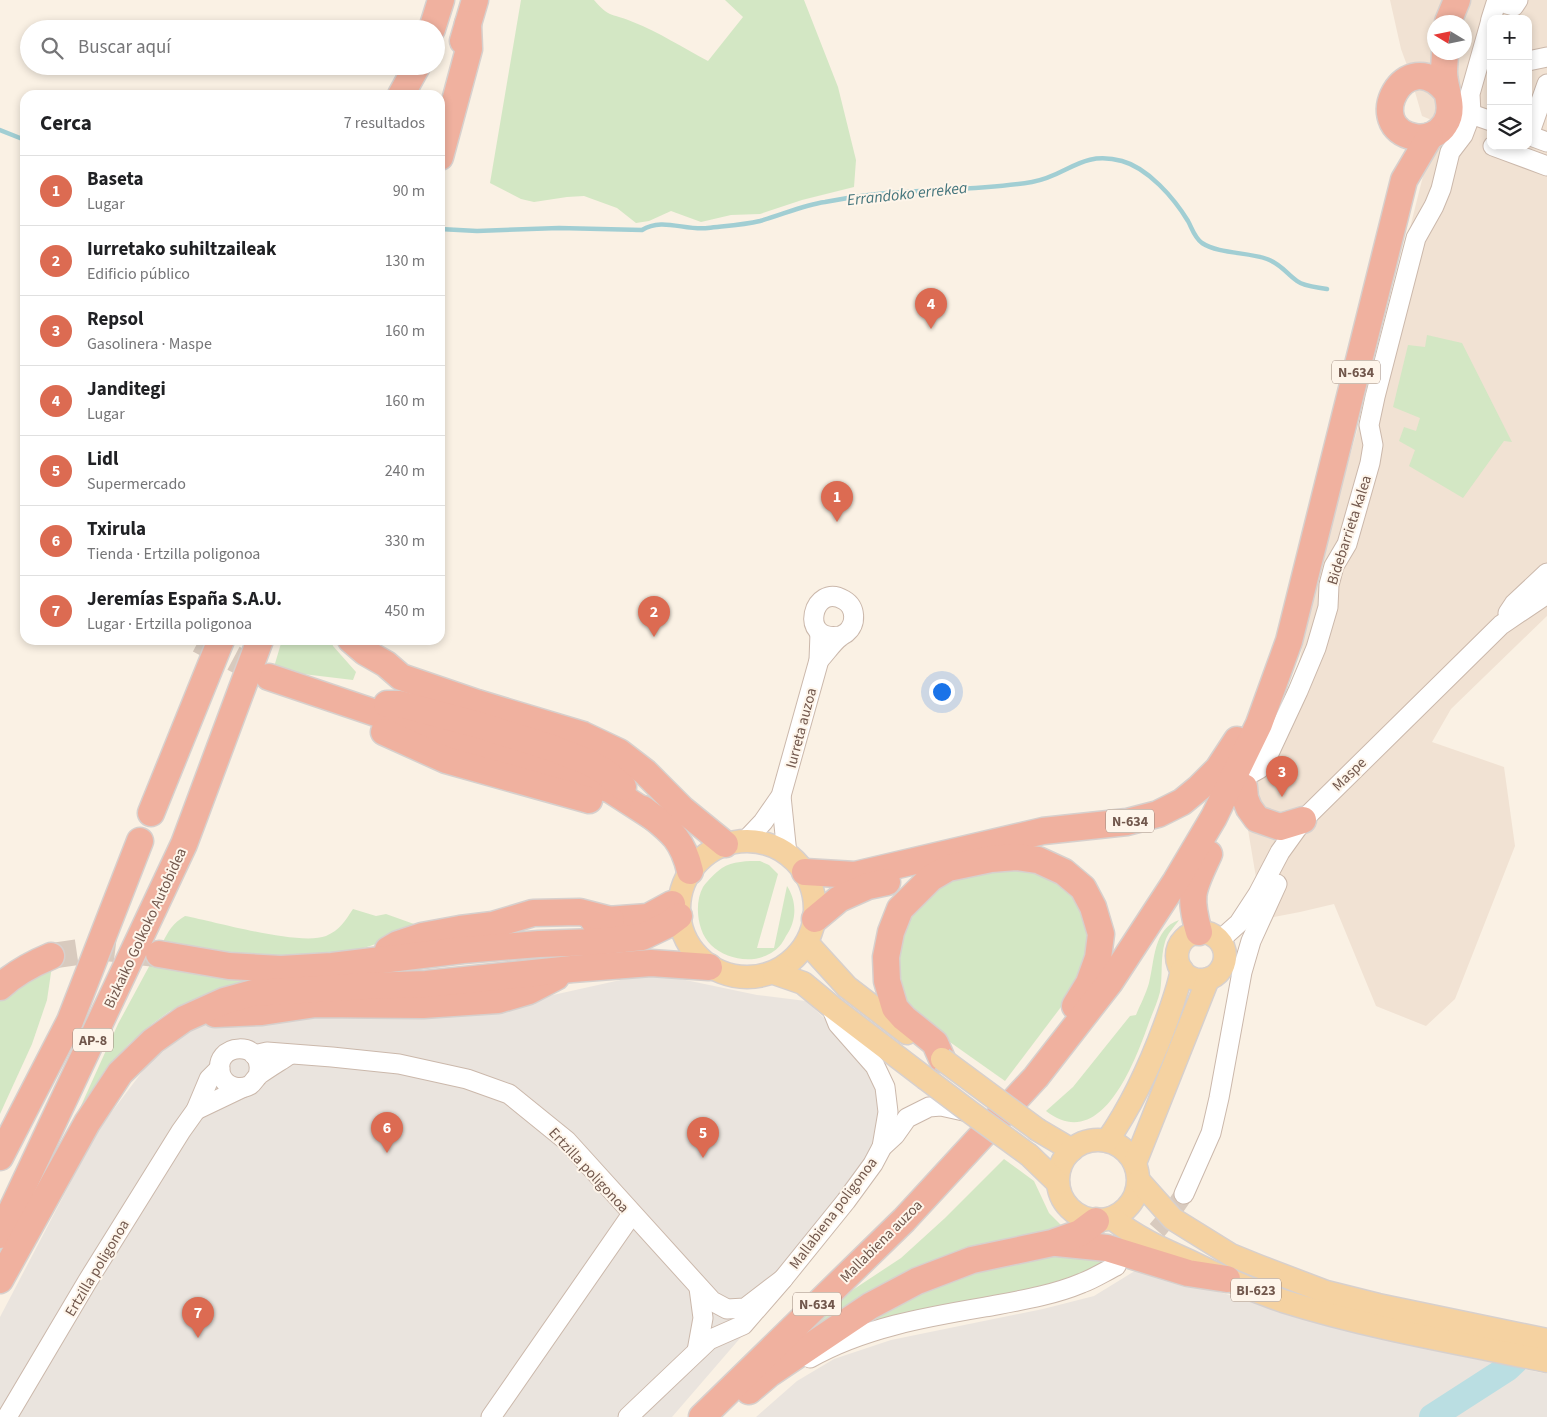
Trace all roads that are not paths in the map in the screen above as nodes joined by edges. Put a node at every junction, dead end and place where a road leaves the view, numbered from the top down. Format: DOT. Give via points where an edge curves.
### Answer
graph roads {
  1 [pos="441,0"];
  2 [pos="1457,0"];
  3 [pos="1497,0"];
  4 [pos="1508,0"];
  5 [pos="1518,0"];
  6 [pos="472,12"];
  7 [pos="1451,15"];
  8 [pos="1492,15"];
  9 [pos="435,20"];
  10 [pos="1487,34"];
  11 [pos="1427,55"];
  12 [pos="1547,57"];
  13 [pos="1445,60"];
  14 [pos="1532,60"];
  15 [pos="411,75"];
  16 [pos="419,75"];
  17 [pos="1409,79"];
  18 [pos="1547,84"];
  19 [pos="404,90"];
  20 [pos="414,90"];
  21 [pos="1448,96"];
  22 [pos="445,100"];
  23 [pos="1487,122"];
  24 [pos="1532,126"];
  25 [pos="1454,127"];
  26 [pos="1401,132"];
  27 [pos="1532,136"];
  28 [pos="445,139"];
  29 [pos="1547,142"];
  30 [pos="1487,144"];
  31 [pos="1503,150"];
  32 [pos="1547,166"];
  33 [pos="1404,180"];
  34 [pos="1309,563"];
  35 [pos="1547,573"];
  36 [pos="1547,594"];
  37 [pos="1501,625"];
  38 [pos="820,633"];
  39 [pos="840,636"];
  40 [pos="219,645"];
  41 [pos="258,645"];
  42 [pos="357,645"];
  43 [pos="819,660"];
  44 [pos="269,677"];
  45 [pos="1275,682"];
  46 [pos="1247,781"];
  47 [pos="781,796"];
  48 [pos="151,813"];
  49 [pos="1310,813"];
  50 [pos="725,838"];
  51 [pos="140,841"];
  52 [pos="787,854"];
  53 [pos="948,868"];
  54 [pos="690,871"];
  55 [pos="805,872"];
  56 [pos="679,908"];
  57 [pos="815,919"];
  58 [pos="1209,936"];
  59 [pos="807,943"];
  60 [pos="159,954"];
  61 [pos="51,956"];
  62 [pos="709,967"];
  63 [pos="1182,970"];
  64 [pos="774,973"];
  65 [pos="374,978"];
  66 [pos="1208,979"];
  67 [pos="0,987"];
  68 [pos="832,1008"];
  69 [pos="194,1014"];
  70 [pos="254,1055"];
  71 [pos="289,1055"];
  72 [pos="220,1068"];
  73 [pos="934,1068"];
  74 [pos="258,1076"];
  75 [pos="242,1088"];
  76 [pos="970,1112"];
  77 [pos="193,1115"];
  78 [pos="1107,1141"];
  79 [pos="882,1147"];
  80 [pos="1072,1150"];
  81 [pos="0,1156"];
  82 [pos="1137,1172"];
  83 [pos="1058,1183"];
  84 [pos="932,1190"];
  85 [pos="1184,1194"];
  86 [pos="632,1214"];
  87 [pos="1104,1220"];
  88 [pos="0,1235"];
  89 [pos="1052,1243"];
  90 [pos="1116,1266"];
  91 [pos="783,1279"];
  92 [pos="1226,1279"];
  93 [pos="0,1280"];
  94 [pos="699,1288"];
  95 [pos="1413,1323"];
  96 [pos="1547,1340"];
  97 [pos="697,1351"];
  98 [pos="1547,1361"];
  99 [pos="738,1400"];
  100 [pos="8,1417"];
  101 [pos="491,1417"];
  102 [pos="628,1417"];
  103 [pos="702,1417"];
  104 [pos="718,1417"];
  1 -- 9 [label="highway"];
  2 -- 7 [label="highway"];
  3 -- 8 [label="street"];
  4 -- 5 [label="street" via="1507,4 1514,6"];
  6 -- 22 [label="highway"];
  6 -- 28 [label="highway" via="469,50"];
  10 -- 25 [label="street" via="1470,94"];
  11 -- 17 [label="highway"];
  12 -- 14 [label="street"];
  13 -- 21 [label="highway"];
  15 -- 19 [label="highway"];
  16 -- 20 [label="highway"];
  17 -- 21 [label="highway" via="1426,77 1433,80"];
  17 -- 26 [label="highway" via="1391,97 1391,116"];
  18 -- 24 [label="street"];
  21 -- 25 [label="highway" via="1450,113 1447,121"];
  23 -- 25 [label="street"];
  25 -- 26 [label="highway" via="1415,137"];
  25 -- 30 [label="street"];
  25 -- 33 [label="highway"];
  25 -- 46 [label="street, Bidebarrieta kalea" via="1438,198 1416,238 1369,425 1373,445 1370,463 1347,544 1334,566 1328,607 1316,648 1270,751"];
  26 -- 33 [label="highway"];
  27 -- 29 [label="street"];
  31 -- 32 [label="street"];
  33 -- 34 [label="highway, Bidebarrieta kalea / N-634"];
  34 -- 45 [label="highway, Bidebarrieta kalea / N-634"];
  34 -- 55 [label="highway, N-634" via="1255,705 1236,741 1218,769 1182,802 1158,814 1127,822 1043,831 855,875"];
  35 -- 37 [label="street, Maspe" via="1514,604"];
  36 -- 37 [label="street, Maspe"];
  37 -- 49 [label="street, Maspe"];
  38 -- 39 [label="street" via="833,638"];
  38 -- 39 [label="street" via="814,622 815,608 824,599 837,596 848,603 854,615 850,628"];
  38 -- 43 [label="street"];
  39 -- 43 [label="street"];
  40 -- 48 [label="highway"];
  41 -- 88 [label="highway, Bizkaiko Golkoko Autobidea / AP-8" via="184,844"];
  42 -- 50 [label="highway" via="393,671 567,719 618,742 636,753 696,816"];
  43 -- 47 [label="street, Iurreta auzoa"];
  44 -- 54 [label="highway" via="611,790 656,819 676,837 686,854"];
  45 -- 46 [label="highway" via="1275,712"];
  45 -- 84 [label="highway, N-634" via="1246,753 1214,817 1110,982 1036,1077"];
  46 -- 49 [label="highway" via="1245,798 1258,819 1280,827"];
  46 -- 58 [label="highway" via="1214,844 1192,898 1193,910"];
  47 -- 50 [label="street" via="763,822"];
  47 -- 52 [label="street"];
  49 -- 58 [label="street, Maspe" via="1280,852 1239,924"];
  49 -- 85 [label="street" via="1251,941 1211,1133"];
  50 -- 52 [label="main road" via="768,844"];
  50 -- 54 [label="main road"];
  51 -- 81 [label="highway, Bizkaiko Golkoko Autobidea / AP-8" via="70,1021"];
  52 -- 55 [label="main road"];
  53 -- 57 [label="highway" via="868,886 839,899"];
  53 -- 73 [label="highway" via="931,878 900,910 886,957 887,981 895,1008 935,1043"];
  53 -- 84 [label="highway" via="1016,857 1038,860 1064,872 1083,888 1101,934 1098,958 1089,983 1068,1017 966,1139"];
  54 -- 56 [label="main road" via="683,885"];
  55 -- 57 [label="main road" via="812,886"];
  56 -- 62 [label="main road" via="687,942"];
  56 -- 65 [label="highway" via="667,925 642,937 463,950"];
  56 -- 65 [label="highway" via="611,920 516,920 422,936 398,944"];
  57 -- 59 [label="main road"];
  58 -- 63 [label="main road" via="1186,937 1181,943 1177,956"];
  58 -- 66 [label="main road" via="1225,952 1223,966"];
  59 -- 64 [label="main road" via="793,961"];
  59 -- 73 [label="main road" via="847,987"];
  60 -- 65 [label="highway" via="229,966 280,969 332,966"];
  61 -- 67 [label="highway" via="32,964"];
  62 -- 64 [label="main road" via="737,977 752,978"];
  62 -- 65 [label="highway" via="651,963 445,983"];
  63 -- 66 [label="main road" via="1193,979"];
  63 -- 78 [label="main road" via="1157,1048 1134,1099"];
  64 -- 68 [label="main road" via="803,983"];
  65 -- 69 [label="highway" via="254,993"];
  65 -- 69 [label="highway" via="316,1004 262,1012"];
  66 -- 82 [label="main road"];
  68 -- 73 [label="main road"];
  68 -- 79 [label="street" via="838,1024 876,1066 884,1086 888,1112"];
  69 -- 93 [label="highway" via="153,1041 120,1073 87,1123"];
  70 -- 71 [label="street, Ertzilla poligonoa" via="267,1052"];
  70 -- 72 [label="street" via="249,1050 236,1048 224,1055"];
  70 -- 74 [label="street" via="259,1065"];
  71 -- 74 [label="street"];
  71 -- 86 [label="street, Ertzilla poligonoa" via="399,1064 467,1079 509,1094 567,1141"];
  72 -- 75 [label="street" via="224,1080"];
  72 -- 77 [label="street, Ertzilla poligonoa" via="209,1079"];
  73 -- 76 [label="main road, bridge"];
  73 -- 80 [label="main road, bridge"];
  74 -- 75 [label="street"];
  75 -- 77 [label="street"];
  76 -- 79 [label="street" via="929,1107 908,1118"];
  76 -- 83 [label="main road, bridge" via="1029,1155"];
  77 -- 100 [label="street, Ertzilla poligonoa" via="87,1282"];
  78 -- 80 [label="main road" via="1082,1143"];
  78 -- 82 [label="main road" via="1128,1153"];
  79 -- 91 [label="street, Mallabiena poligonoa" via="846,1201"];
  80 -- 83 [label="main road" via="1059,1171"];
  82 -- 87 [label="main road" via="1137,1193 1132,1204"];
  82 -- 95 [label="main road, BI-623" via="1173,1219 1231,1255"];
  83 -- 87 [label="main road" via="1060,1194 1070,1209 1084,1219"];
  84 -- 103 [label="highway, Mallabiena auzoa / N-634"];
  86 -- 94 [label="street"];
  86 -- 101 [label="street, Ertzilla poligonoa"];
  87 -- 89 [label="highway"];
  87 -- 92 [label="main road, BI-623"];
  89 -- 92 [label="highway" via="1106,1248 1188,1273"];
  89 -- 99 [label="highway" via="972,1260 918,1280 870,1306 769,1374"];
  90 -- 99 [label="street" via="1082,1284 1037,1297 881,1329 825,1350"];
  91 -- 94 [label="street" via="745,1308 727,1309 712,1301"];
  91 -- 97 [label="street" via="743,1324 709,1340"];
  92 -- 95 [label="main road, BI-623" via="1283,1301 1369,1324"];
  94 -- 97 [label="street" via="703,1318"];
  95 -- 96 [label="main road, BI-623"];
  95 -- 98 [label="main road, BI-623"];
  97 -- 102 [label="street"];
  99 -- 104 [label="highway"];
}
